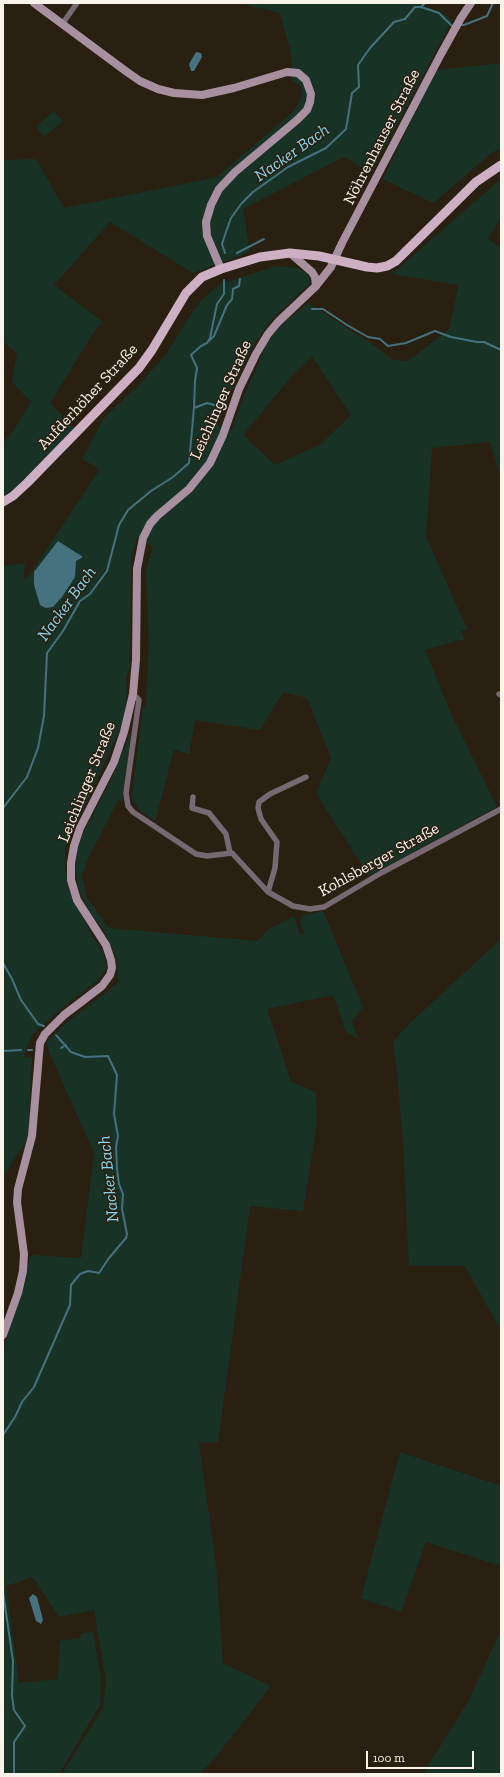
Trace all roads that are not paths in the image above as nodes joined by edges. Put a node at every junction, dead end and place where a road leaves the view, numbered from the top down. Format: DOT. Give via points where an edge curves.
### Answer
graph roads {
  1 [pos="34,3"];
  2 [pos="77,3"];
  3 [pos="471,3"];
  4 [pos="63,23"];
  5 [pos="501,165"];
  6 [pos="290,253"];
  7 [pos="335,260"];
  8 [pos="221,269"];
  9 [pos="316,286"];
  10 [pos="3,502"];
  11 [pos="133,694"];
  12 [pos="306,777"];
  13 [pos="193,798"];
  14 [pos="501,809"];
  15 [pos="230,853"];
  16 [pos="268,892"];
  17 [pos="3,1335"];
  1 -- 4 [label="main road"];
  2 -- 4 [label="street"];
  3 -- 7 [label="main road, Nöhrenhauser Straße" via="460,18"];
  4 -- 8 [label="main road" via="140,81 174,93 214,93 288,72 298,73 306,80 311,94 307,110 235,172 219,189 211,205 206,222 207,236"];
  5 -- 7 [label="main road, Aufderhöher Straße" via="476,182 392,264 368,267"];
  6 -- 7 [label="main road, Aufderhöher Straße"];
  6 -- 8 [label="main road, Aufderhöher Straße" via="260,257"];
  6 -- 9 [label="main road" via="312,272"];
  7 -- 9 [label="main road, Leichlinger Straße" via="328,273"];
  8 -- 10 [label="main road, Aufderhöher Straße" via="202,277 190,288 139,368 27,483"];
  9 -- 11 [label="main road, Leichlinger Straße" via="278,322 262,342 239,390 217,450 205,470 146,530 137,569"];
  11 -- 15 [label="street" via="139,700 126,793 128,806 133,812 196,854 207,856"];
  11 -- 17 [label="main road, Leichlinger Straße" via="114,762 80,828 71,863 71,880 77,900 106,945 112,968 102,986 64,1015 45,1034 40,1043 32,1136 17,1202 24,1254 23,1271"];
  12 -- 16 [label="street" via="259,802 261,819 277,842 275,868"];
  13 -- 15 [label="street" via="192,808 209,813 224,831"];
  14 -- 16 [label="street, Kohlsberger Straße" via="324,907 310,909 293,906"];
  15 -- 16 [label="street, Kohlsberger Straße"];
}
